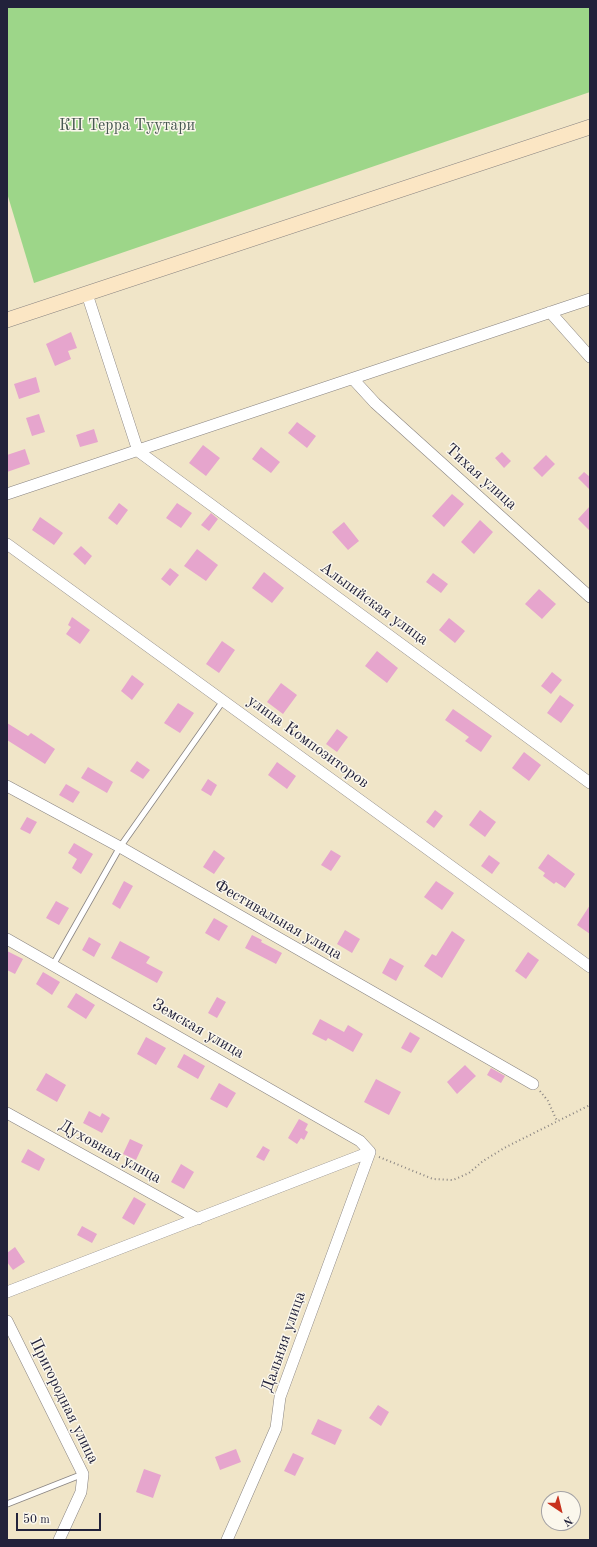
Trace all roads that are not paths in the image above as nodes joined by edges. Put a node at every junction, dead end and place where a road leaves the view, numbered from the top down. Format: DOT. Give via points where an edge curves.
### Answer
graph roads {
  1 [pos="590,127"];
  2 [pos="87,294"];
  3 [pos="590,299"];
  4 [pos="550,312"];
  5 [pos="7,320"];
  6 [pos="590,357"];
  7 [pos="353,379"];
  8 [pos="138,450"];
  9 [pos="7,494"];
  10 [pos="7,544"];
  11 [pos="590,597"];
  12 [pos="223,701"];
  13 [pos="590,783"];
  14 [pos="7,786"];
  15 [pos="120,847"];
  16 [pos="7,939"];
  17 [pos="53,965"];
  18 [pos="590,967"];
  19 [pos="533,1084"];
  20 [pos="7,1113"];
  21 [pos="370,1152"];
  22 [pos="198,1220"];
  23 [pos="7,1292"];
  24 [pos="7,1321"];
  25 [pos="83,1474"];
  26 [pos="7,1504"];
  27 [pos="59,1540"];
  28 [pos="227,1540"];
  1 -- 2 [label="street"];
  2 -- 5 [label="street"];
  2 -- 8 [label="street"];
  3 -- 4 [label="street"];
  4 -- 6 [label="street"];
  4 -- 7 [label="street"];
  7 -- 8 [label="street"];
  7 -- 11 [label="street, Тихая улица" via="375,403"];
  8 -- 9 [label="street"];
  8 -- 13 [label="street, Альпийская улица"];
  10 -- 12 [label="street, улица Композиторов"];
  12 -- 15 [label="lane"];
  12 -- 18 [label="street, улица Композиторов"];
  14 -- 15 [label="street, Фестивальная улица"];
  15 -- 17 [label="lane"];
  15 -- 19 [label="street, Фестивальная улица"];
  16 -- 17 [label="street, Земская улица"];
  17 -- 21 [label="street, Земская улица" via="360,1141"];
  20 -- 22 [label="street, Духовная улица"];
  21 -- 22 [label="street"];
  21 -- 28 [label="street, Дальняя улица" via="280,1397 276,1428"];
  22 -- 23 [label="street"];
  24 -- 25 [label="street, Пригородная улица"];
  25 -- 26 [label="lane"];
  25 -- 27 [label="street, Пригородная улица" via="81,1492"];
}
